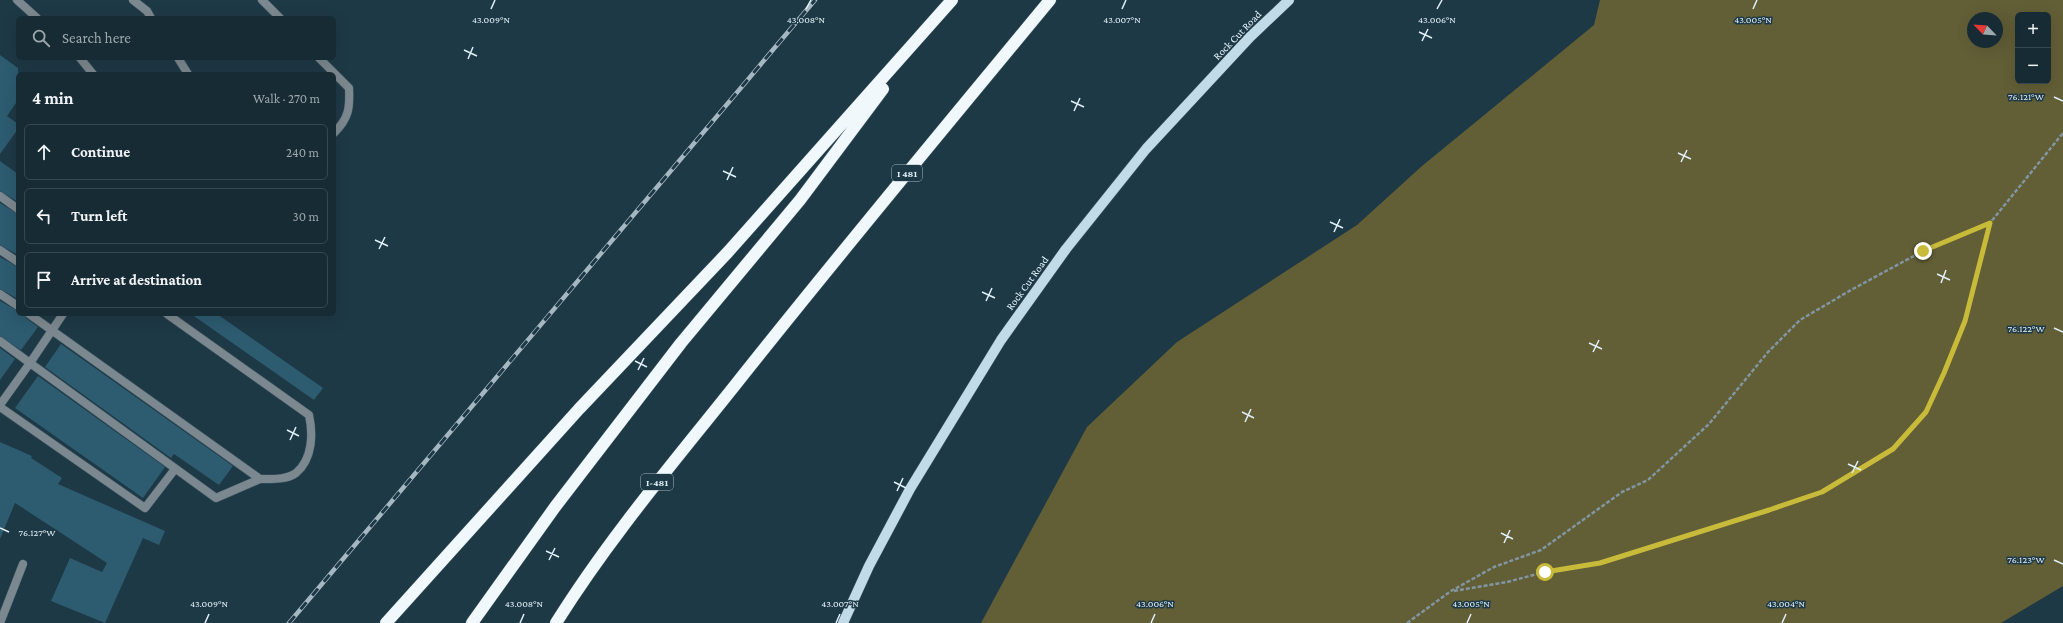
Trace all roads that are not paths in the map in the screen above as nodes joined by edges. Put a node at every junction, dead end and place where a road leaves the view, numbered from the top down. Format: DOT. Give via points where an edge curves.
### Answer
graph roads {
  1 [pos="17,0"];
  2 [pos="262,0"];
  3 [pos="952,0"];
  4 [pos="1050,0"];
  5 [pos="1289,0"];
  6 [pos="137,1"];
  7 [pos="35,16"];
  8 [pos="150,16"];
  9 [pos="278,16"];
  10 [pos="929,27"];
  11 [pos="82,60"];
  12 [pos="179,60"];
  13 [pos="321,60"];
  14 [pos="91,72"];
  15 [pos="187,72"];
  16 [pos="333,72"];
  17 [pos="336,75"];
  18 [pos="336,131"];
  19 [pos="0,196"];
  20 [pos="16,208"];
  21 [pos="0,250"];
  22 [pos="16,261"];
  23 [pos="0,294"];
  24 [pos="16,305"];
  25 [pos="32,316"];
  26 [pos="62,316"];
  27 [pos="170,316"];
  28 [pos="52,330"];
  29 [pos="0,341"];
  30 [pos="766,347"];
  31 [pos="30,363"];
  32 [pos="0,406"];
  33 [pos="175,469"];
  34 [pos="260,479"];
  35 [pos="23,564"];
  36 [pos="0,623"];
  37 [pos="386,623"];
  38 [pos="472,623"];
  39 [pos="556,623"];
  40 [pos="843,623"];
  1 -- 7 [label="lane"];
  2 -- 9 [label="lane"];
  3 -- 10 [label="highway"];
  4 -- 30 [label="highway, I 481"];
  5 -- 40 [label="main road, Rock Cut Road" via="1146,149 1066,250 1010,327 910,489 869,566"];
  6 -- 8 [label="lane"];
  10 -- 37 [label="highway" via="728,252 569,421"];
  10 -- 38 [label="highway" via="800,200 681,343 555,507"];
  11 -- 14 [label="lane"];
  12 -- 15 [label="lane"];
  13 -- 16 [label="lane"];
  17 -- 18 [label="lane" via="349,88 350,106 344,123"];
  19 -- 20 [label="lane"];
  21 -- 22 [label="lane"];
  23 -- 24 [label="lane"];
  25 -- 28 [label="lane"];
  26 -- 28 [label="lane"];
  27 -- 34 [label="lane" via="309,415 313,432 308,458 296,473 282,478"];
  28 -- 31 [label="lane"];
  28 -- 34 [label="lane"];
  29 -- 31 [label="lane"];
  30 -- 39 [label="highway, I-481" via="634,512"];
  31 -- 32 [label="lane"];
  31 -- 33 [label="lane"];
  32 -- 33 [label="lane" via="145,508"];
  33 -- 34 [label="lane" via="216,498"];
  35 -- 36 [label="lane"];
}
